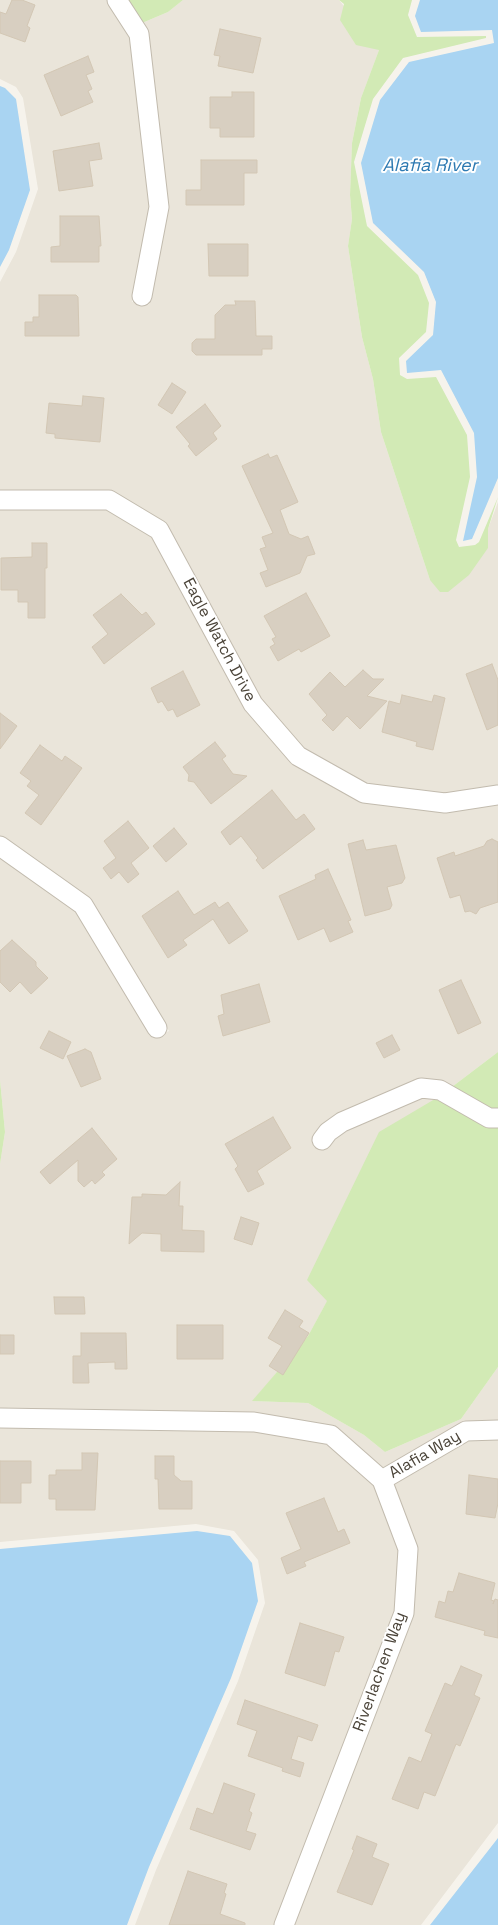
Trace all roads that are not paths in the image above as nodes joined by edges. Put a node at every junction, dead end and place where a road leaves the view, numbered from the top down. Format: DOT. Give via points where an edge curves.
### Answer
graph roads {
  1 [pos="117,0"];
  2 [pos="142,296"];
  3 [pos="0,500"];
  4 [pos="498,795"];
  5 [pos="0,846"];
  6 [pos="157,1028"];
  7 [pos="498,1118"];
  8 [pos="322,1140"];
  9 [pos="0,1418"];
  10 [pos="498,1430"];
  11 [pos="382,1480"];
  12 [pos="284,1925"];
  1 -- 2 [label="street" via="139,34 159,207"];
  3 -- 4 [label="street, Eagle Watch Drive" via="109,500 159,530 253,704 298,756 364,793 445,803"];
  5 -- 6 [label="street" via="83,906"];
  7 -- 8 [label="street" via="489,1118 440,1090 421,1088 342,1122"];
  9 -- 11 [label="street, Riverlachen Way" via="254,1422 331,1435"];
  10 -- 11 [label="street, Alafia Way" via="466,1431"];
  11 -- 12 [label="street, Riverlachen Way" via="408,1549 404,1612"];
}
